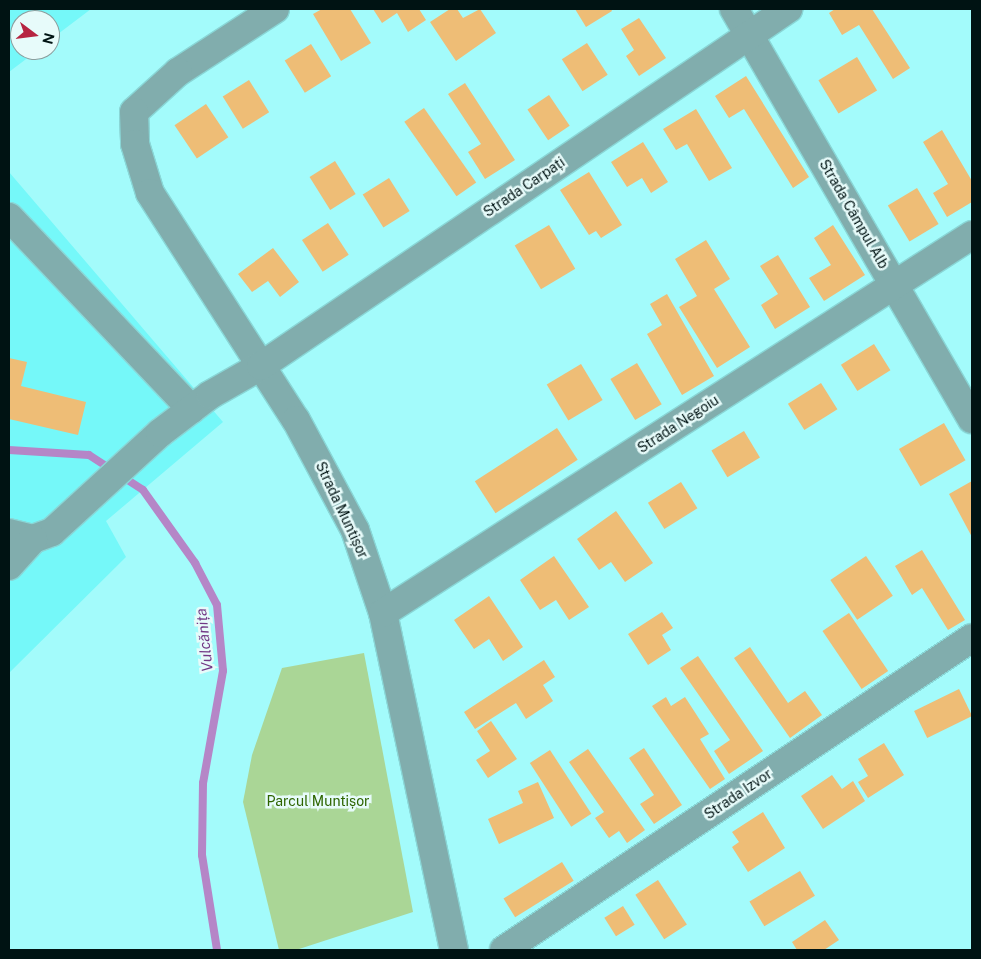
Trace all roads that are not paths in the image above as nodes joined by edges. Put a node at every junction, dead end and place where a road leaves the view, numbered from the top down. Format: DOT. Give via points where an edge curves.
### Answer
graph roads {
  1 [pos="275,9"];
  2 [pos="734,9"];
  3 [pos="788,9"];
  4 [pos="749,34"];
  5 [pos="9,217"];
  6 [pos="972,235"];
  7 [pos="896,286"];
  8 [pos="261,366"];
  9 [pos="191,409"];
  10 [pos="972,419"];
  11 [pos="21,536"];
  12 [pos="9,566"];
  13 [pos="383,613"];
  14 [pos="972,638"];
  15 [pos="454,950"];
  16 [pos="504,950"];
  1 -- 8 [label="street, Strada Muntișor" via="178,72 134,112 135,144 150,193"];
  2 -- 4 [label="street, Strada Câmpul Alb"];
  3 -- 4 [label="street, Strada Carpați"];
  4 -- 7 [label="street, Strada Câmpul Alb"];
  4 -- 8 [label="street, Strada Carpați"];
  5 -- 9 [label="street"];
  6 -- 7 [label="street, Strada Negoiu"];
  7 -- 10 [label="street, Strada Câmpul Alb"];
  7 -- 13 [label="street, Strada Negoiu"];
  8 -- 9 [label="street, Strada Carpați"];
  8 -- 13 [label="street, Strada Muntișor" via="334,486"];
  9 -- 11 [label="street, Strada Carpați" via="52,532"];
  11 -- 12 [label="street"];
  13 -- 15 [label="street, Strada Muntișor"];
  14 -- 16 [label="street, Strada Izvor"];
}
